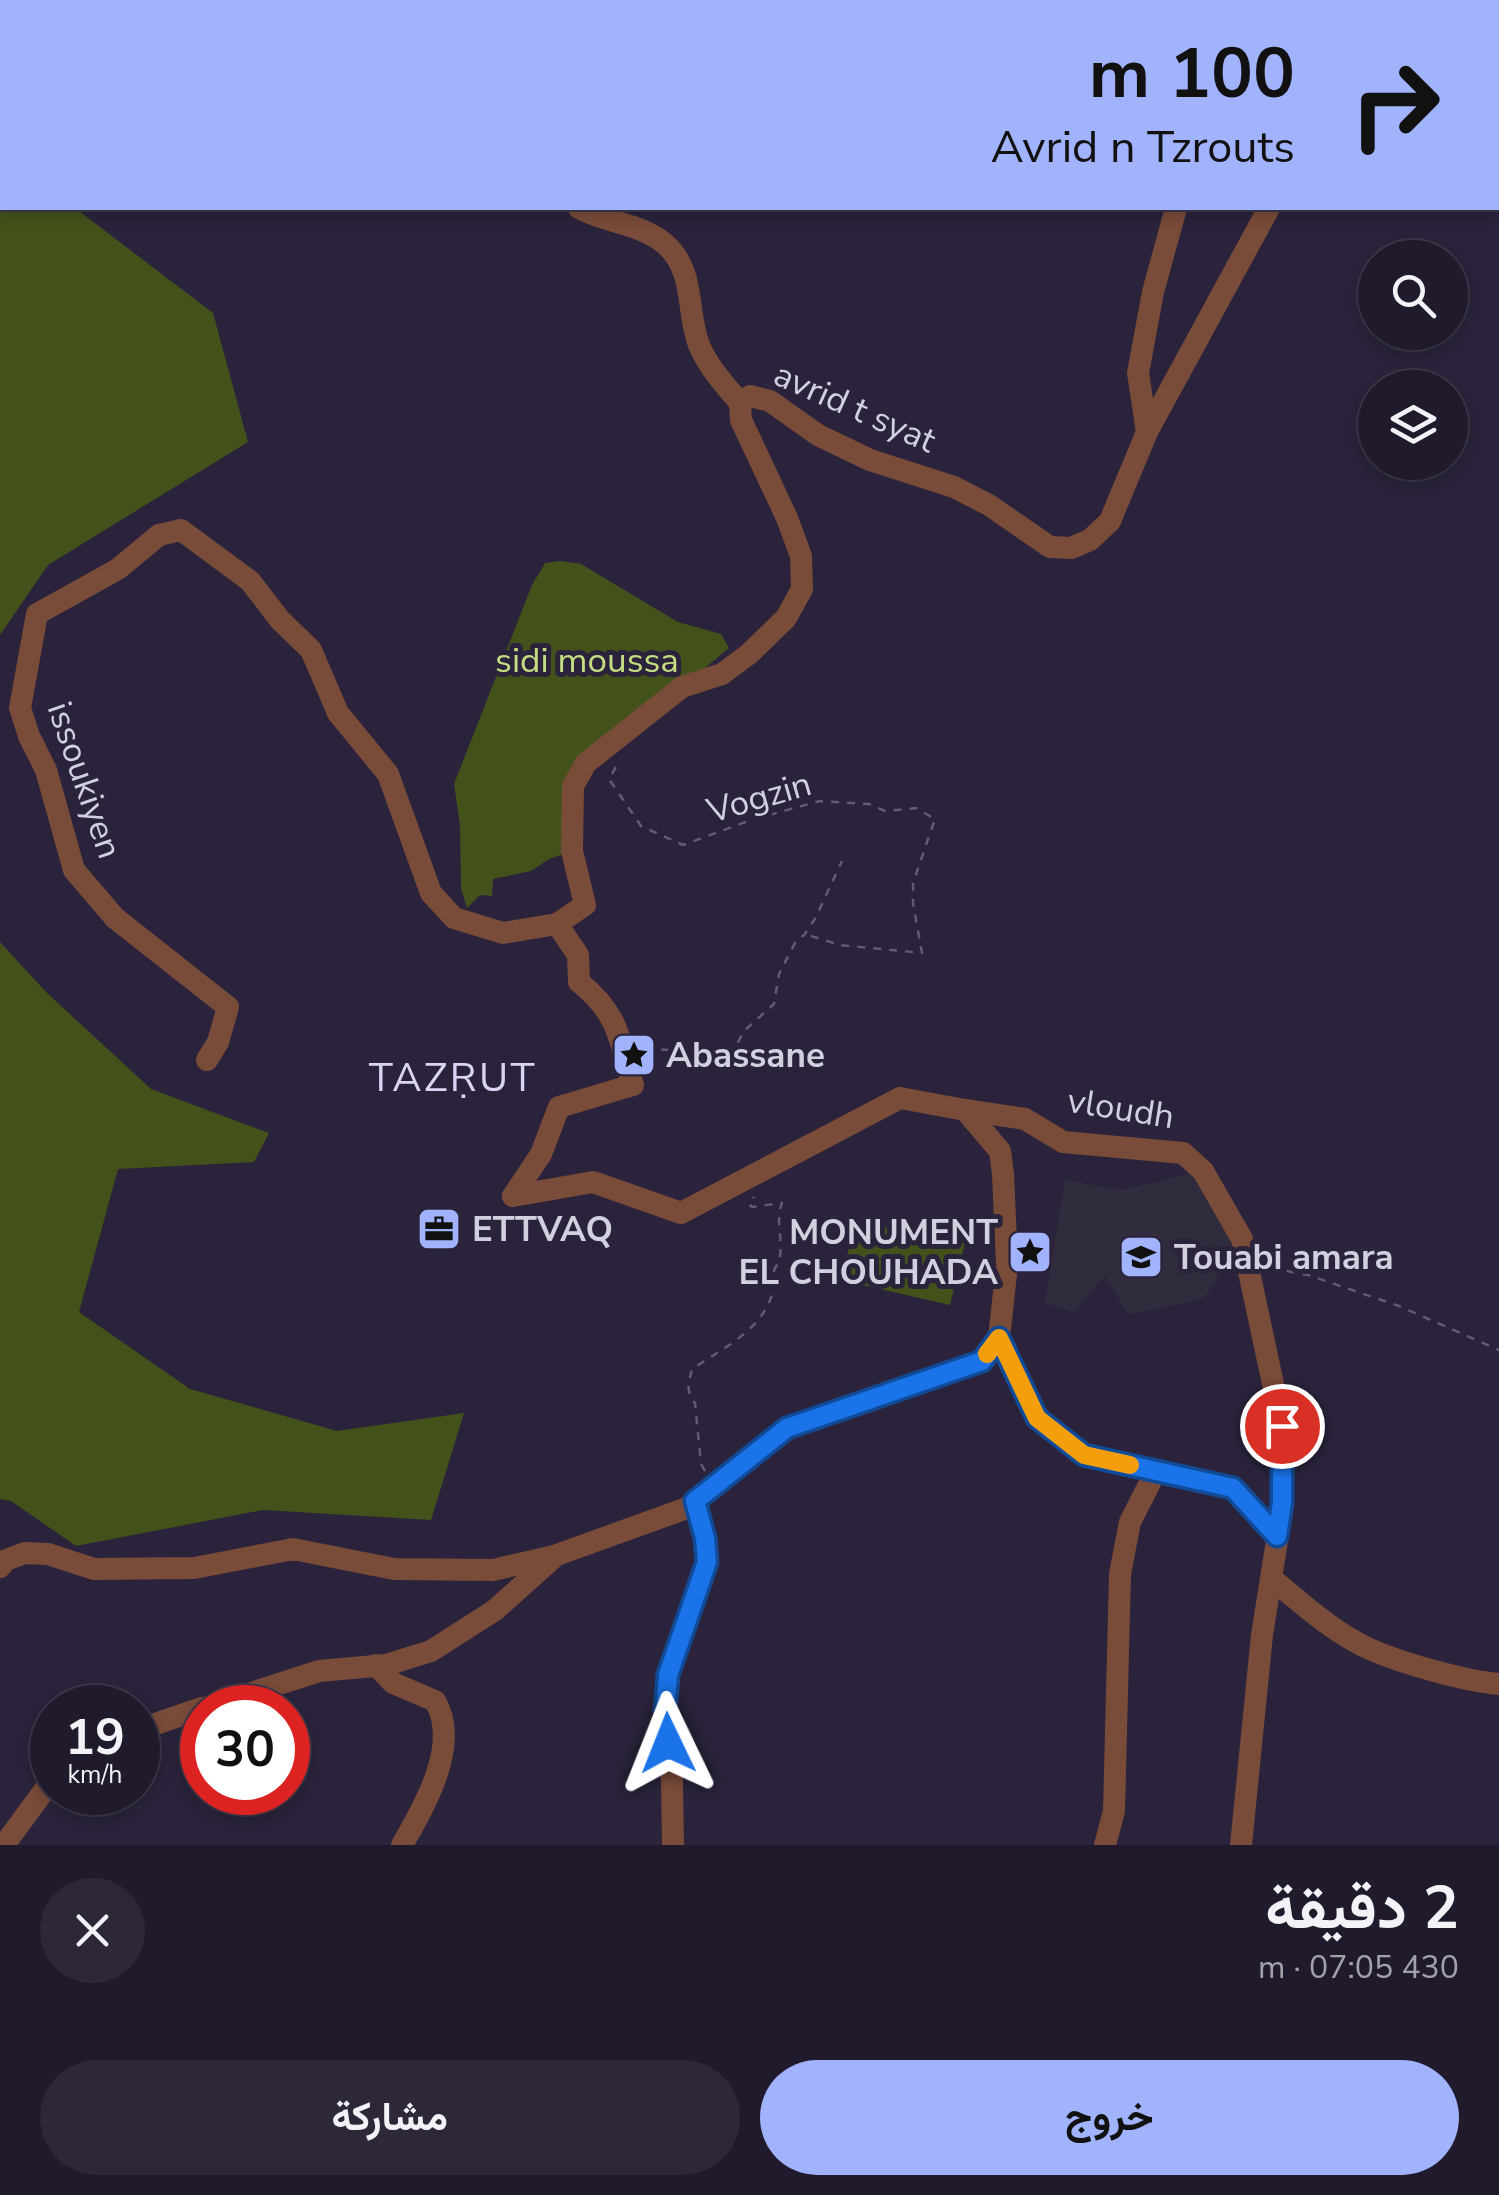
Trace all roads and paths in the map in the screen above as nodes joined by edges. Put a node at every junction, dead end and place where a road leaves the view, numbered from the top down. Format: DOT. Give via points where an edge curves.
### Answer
graph roads {
  1 [pos="582,210"];
  2 [pos="1175,210"];
  3 [pos="1267,210"];
  4 [pos="740,403"];
  5 [pos="1147,432"];
  6 [pos="617,764"];
  7 [pos="842,861"];
  8 [pos="557,924"];
  9 [pos="805,934"];
  10 [pos="207,1060"];
  11 [pos="626,1060"];
  12 [pos="965,1110"];
  13 [pos="761,1172"];
  14 [pos="1245,1263"];
  15 [pos="999,1338"];
  16 [pos="1499,1350"];
  17 [pos="1156,1471"];
  18 [pos="703,1494"];
  19 [pos="1277,1536"];
  20 [pos="554,1556"];
  21 [pos="0,1567"];
  22 [pos="1271,1578"];
  23 [pos="376,1666"];
  24 [pos="1499,1684"];
  25 [pos="273,1685"];
  26 [pos="30,1810"];
  27 [pos="4,1845"];
  28 [pos="402,1845"];
  29 [pos="673,1845"];
  30 [pos="1105,1845"];
  31 [pos="1241,1845"];
  1 -- 4 [label="street" via="666,244 691,290 698,342"];
  2 -- 5 [label="street" via="1138,373"];
  3 -- 5 [label="street, avrid t syat"];
  4 -- 5 [label="street, avrid t syat" via="750,396 770,401 870,460 954,487 1050,547 1090,540 1110,521"];
  4 -- 8 [label="street, avrid t syat" via="741,420 801,556 802,589 786,618 749,654 722,674 682,687 586,763 573,786 572,851 585,905"];
  6 -- 9 [label="path, Vogzin" via="610,780 641,826 684,845 820,801 886,811 916,808 935,818 913,883 922,952 840,945"];
  7 -- 9 [label="path"];
  8 -- 10 [label="street, issoukiyen" via="503,932 454,918 431,893 388,774 338,712 311,650 250,580 200,542 180,530 158,536 118,569 37,614 20,708 46,770 74,870 116,918 228,1008"];
  8 -- 11 [label="street" via="578,955 579,982 614,1018"];
  9 -- 11 [label="path" via="779,974 774,1004 735,1048 656,1049"];
  11 -- 13 [label="street, vloudh" via="633,1085 559,1108 541,1154 513,1196 593,1182 682,1213"];
  12 -- 13 [label="street, vloudh" via="900,1098"];
  12 -- 14 [label="street, vloudh" via="1025,1119 1063,1142 1183,1152 1204,1170 1242,1240"];
  12 -- 15 [label="street" via="1000,1151 1007,1265"];
  13 -- 18 [label="path" via="750,1204 782,1203 783,1248 756,1323 692,1369 688,1386"];
  14 -- 16 [label="path" via="1308,1275 1399,1306"];
  14 -- 19 [label="street" via="1282,1426"];
  15 -- 17 [label="street" via="1037,1418 1084,1455"];
  15 -- 18 [label="street" via="982,1361 787,1428"];
  17 -- 19 [label="street" via="1233,1488"];
  17 -- 30 [label="street" via="1130,1522 1120,1574 1114,1794"];
  18 -- 20 [label="street" via="687,1508"];
  18 -- 29 [label="street" via="707,1562 668,1675"];
  19 -- 22 [label="street"];
  20 -- 21 [label="street" via="493,1570 394,1569 293,1549 194,1568 94,1569 25,1553"];
  20 -- 23 [label="street" via="495,1610 432,1651"];
  22 -- 24 [label="street" via="1370,1650"];
  22 -- 31 [label="street"];
  23 -- 25 [label="street" via="318,1670"];
  23 -- 28 [label="street" via="393,1683 435,1701 444,1726 438,1766"];
  26 -- 27 [label="street"];
}
